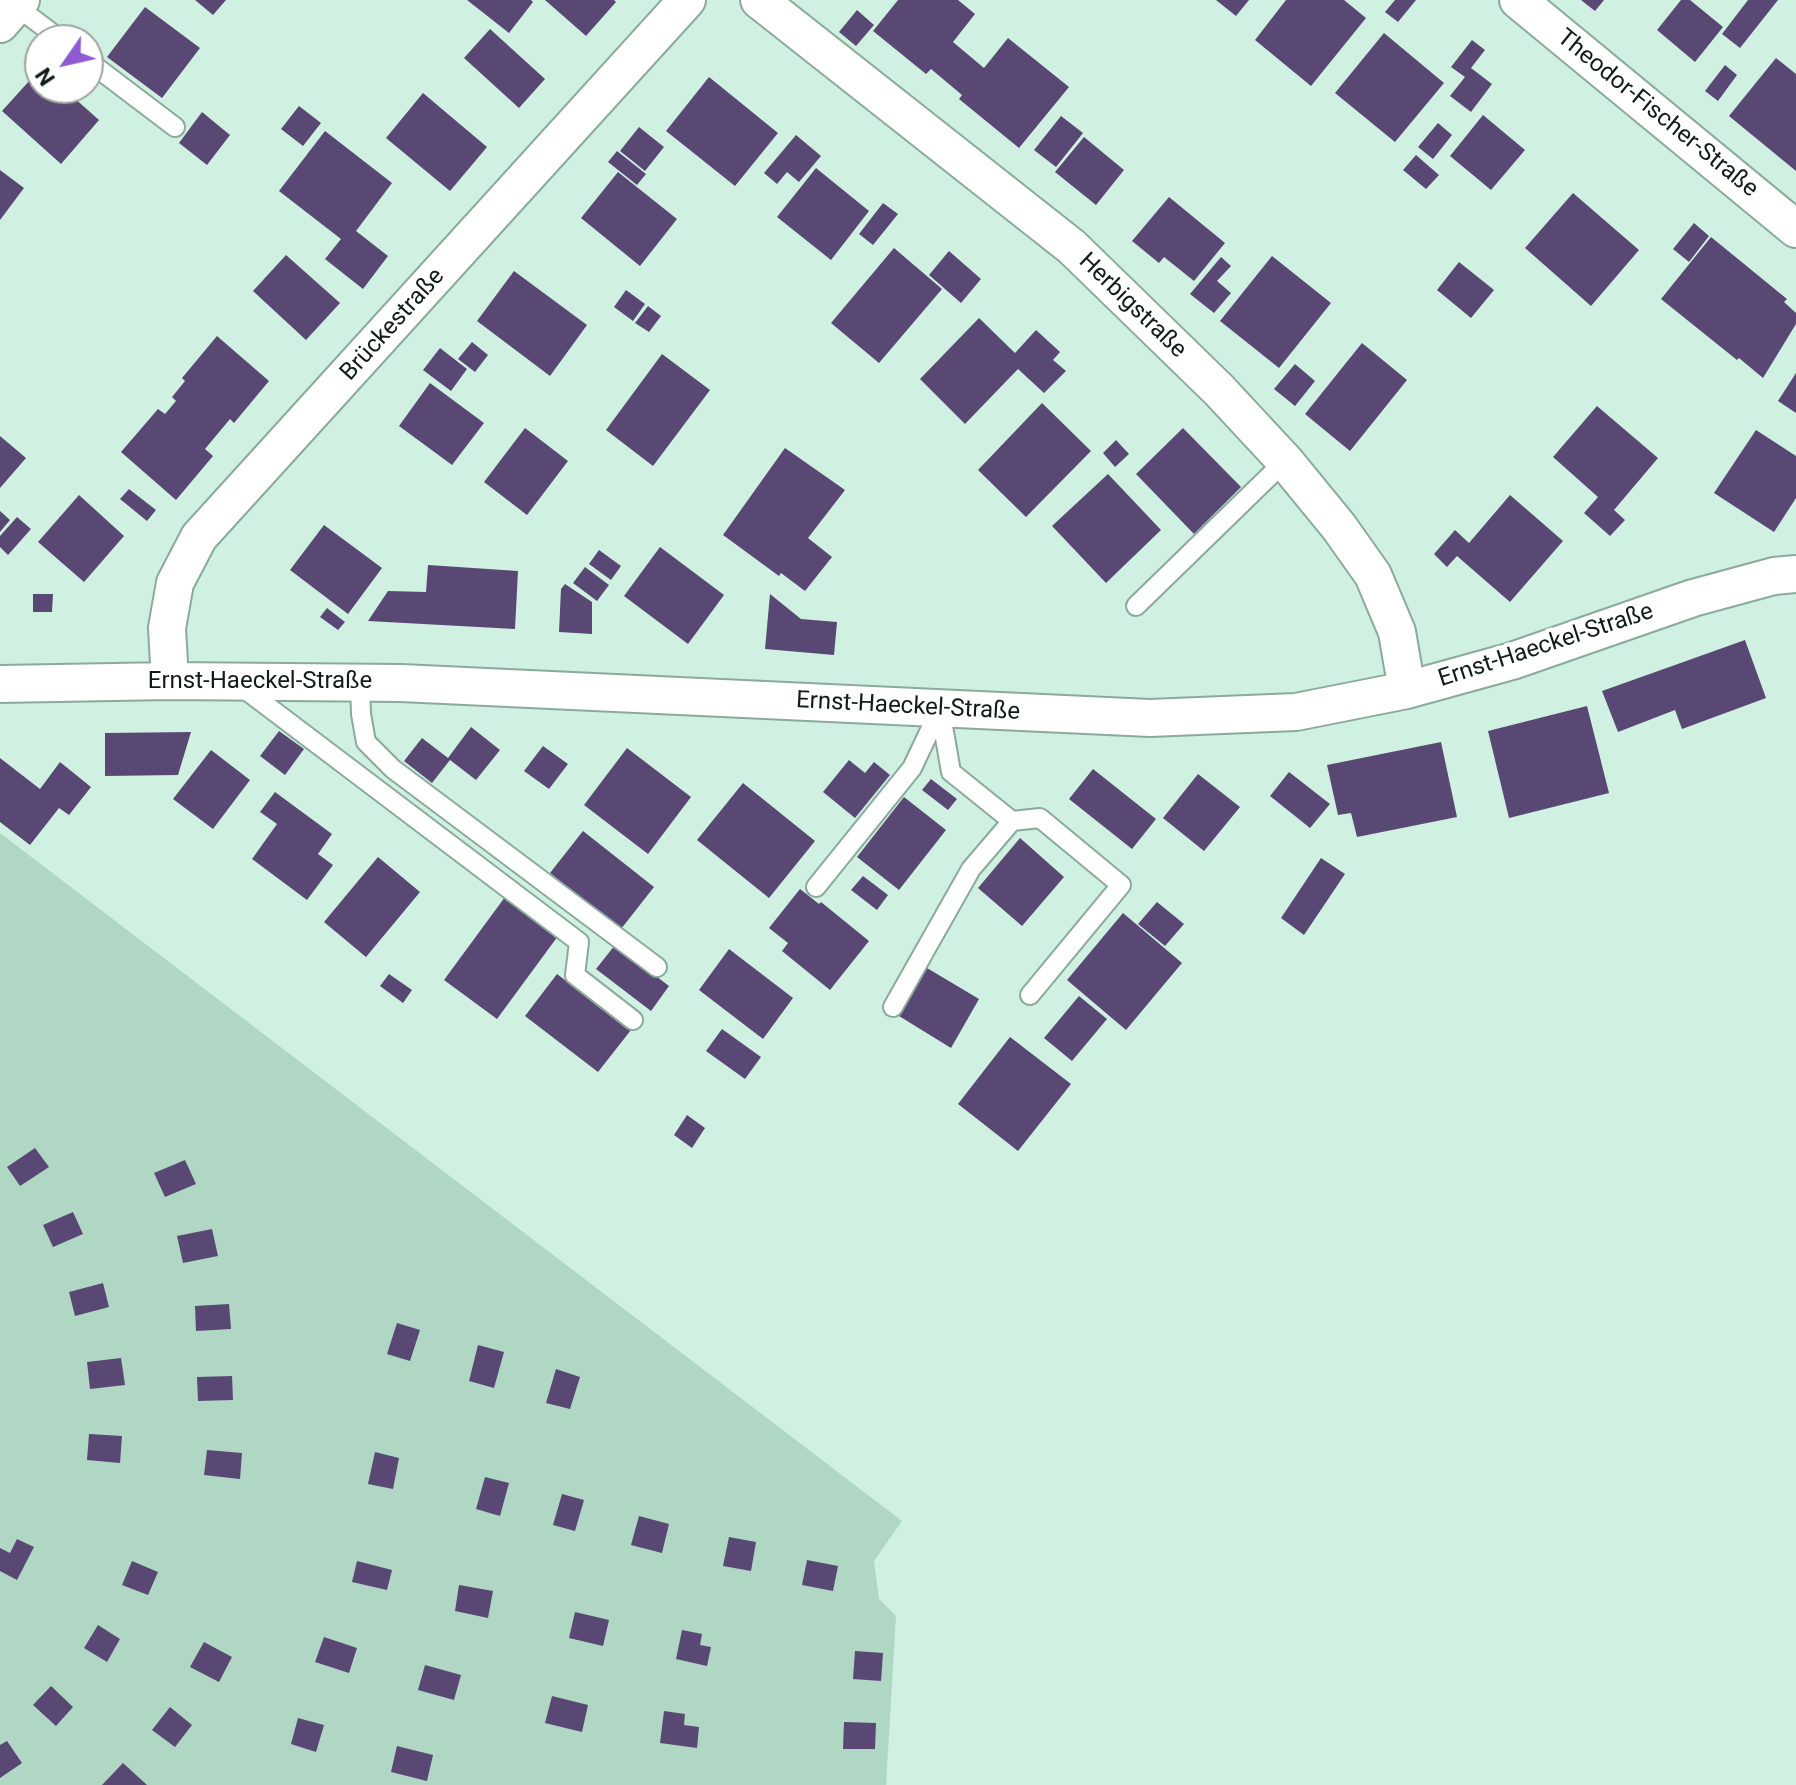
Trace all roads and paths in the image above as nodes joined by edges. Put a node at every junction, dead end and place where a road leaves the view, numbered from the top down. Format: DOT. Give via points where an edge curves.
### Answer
graph roads {
  1 [pos="687,0"];
  2 [pos="759,0"];
  3 [pos="1518,0"];
  4 [pos="12,10"];
  5 [pos="35,24"];
  6 [pos="104,73"];
  7 [pos="175,127"];
  8 [pos="1796,229"];
  9 [pos="1285,461"];
  10 [pos="1796,574"];
  11 [pos="1136,606"];
  12 [pos="170,681"];
  13 [pos="236,682"];
  14 [pos="360,683"];
  15 [pos="0,684"];
  16 [pos="1407,690"];
  17 [pos="940,709"];
  18 [pos="1012,821"];
  19 [pos="816,887"];
  20 [pos="657,967"];
  21 [pos="1030,995"];
  22 [pos="893,1007"];
  23 [pos="633,1020"];
  1 -- 12 [label="street, Brückestraße" via="199,537 175,583 167,628"];
  2 -- 9 [label="street, Herbigstraße" via="1072,247"];
  3 -- 8 [label="street, Theodor-Fischer-Straße"];
  4 -- 5 [label="lane"];
  6 -- 7 [label="lane"];
  9 -- 11 [label="lane"];
  9 -- 16 [label="street, Herbigstraße" via="1373,575 1397,632"];
  10 -- 16 [label="street, Ernst-Haeckel-Straße" via="1693,598 1512,661"];
  12 -- 13 [label="street, Ernst-Haeckel-Straße"];
  12 -- 15 [label="street, Ernst-Haeckel-Straße"];
  13 -- 14 [label="street, Ernst-Haeckel-Straße"];
  13 -- 23 [label="lane" via="579,942 575,975"];
  14 -- 17 [label="street, Ernst-Haeckel-Straße"];
  14 -- 20 [label="lane" via="366,742 393,769"];
  16 -- 17 [label="street, Ernst-Haeckel-Straße" via="1296,712 1150,718"];
  17 -- 18 [label="lane" via="951,772"];
  17 -- 19 [label="lane" via="912,768"];
  18 -- 21 [label="lane" via="1040,818 1121,885"];
  18 -- 22 [label="lane" via="971,869"];
}
